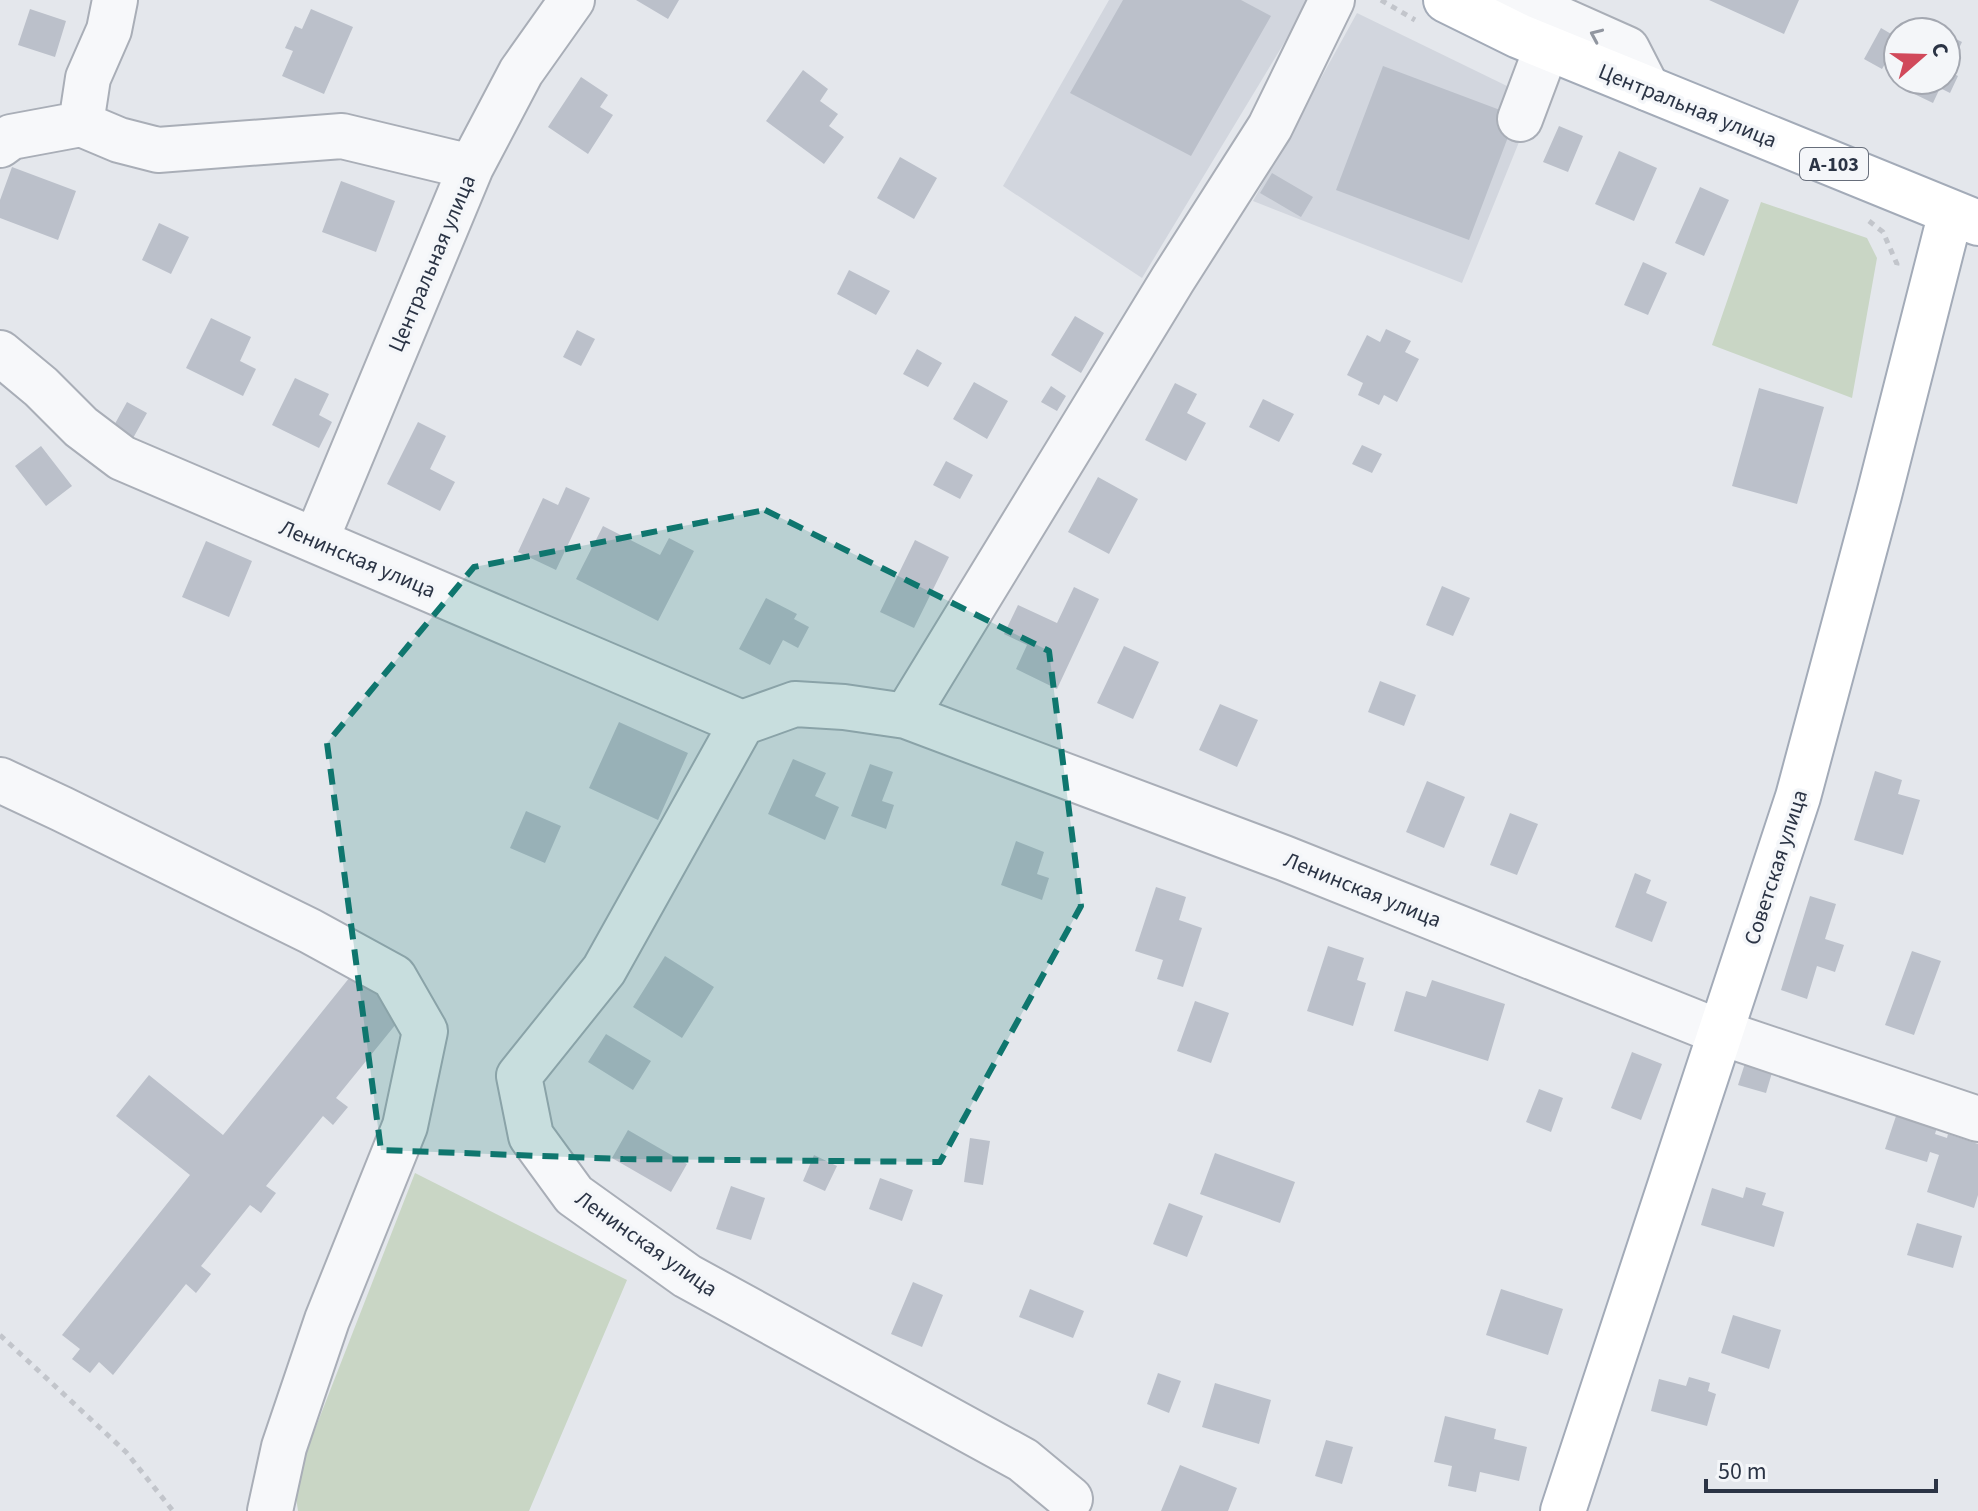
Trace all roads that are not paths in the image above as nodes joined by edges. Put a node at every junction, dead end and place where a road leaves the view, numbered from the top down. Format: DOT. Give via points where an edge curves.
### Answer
graph roads {
  1 [pos="115,0"];
  2 [pos="572,0"];
  3 [pos="1332,0"];
  4 [pos="1517,0"];
  5 [pos="1433,12"];
  6 [pos="1547,47"];
  7 [pos="1647,88"];
  8 [pos="1520,119"];
  9 [pos="81,124"];
  10 [pos="0,145"];
  11 [pos="471,167"];
  12 [pos="1964,218"];
  13 [pos="0,353"];
  14 [pos="316,540"];
  15 [pos="906,716"];
  16 [pos="742,723"];
  17 [pos="0,780"];
  18 [pos="1722,1033"];
  19 [pos="1978,1119"];
  20 [pos="1070,1499"];
  21 [pos="270,1511"];
  22 [pos="1563,1511"];
  1 -- 9 [label="street" via="109,30 88,78"];
  2 -- 11 [label="street, Центральная улица" via="521,72"];
  3 -- 15 [label="street" via="1270,127"];
  7 -- 4 [label="street, one-way" via="1627,49"];
  5 -- 6 [label="main road, Центральная улица / А-103"];
  6 -- 7 [label="main road, Центральная улица / А-103"];
  6 -- 8 [label="street"];
  7 -- 12 [label="main road, Центральная улица / А-103"];
  9 -- 10 [label="street" via="11,137"];
  9 -- 11 [label="street" via="158,150 342,136"];
  11 -- 14 [label="street, Центральная улица"];
  12 -- 18 [label="main road, Советская улица" via="1879,495 1798,797"];
  13 -- 14 [label="street, Ленинская улица" via="122,458"];
  14 -- 16 [label="street, Ленинская улица"];
  15 -- 16 [label="street, Ленинская улица" via="795,704"];
  15 -- 18 [label="street, Ленинская улица" via="1284,858"];
  16 -- 20 [label="street, Ленинская улица" via="604,970 519,1076 531,1136 574,1195 687,1276 1023,1460"];
  17 -- 21 [label="street" via="394,977 425,1031 405,1126 322,1334 284,1447"];
  18 -- 19 [label="street, Ленинская улица"];
  18 -- 22 [label="main road, Советская улица"];
}
